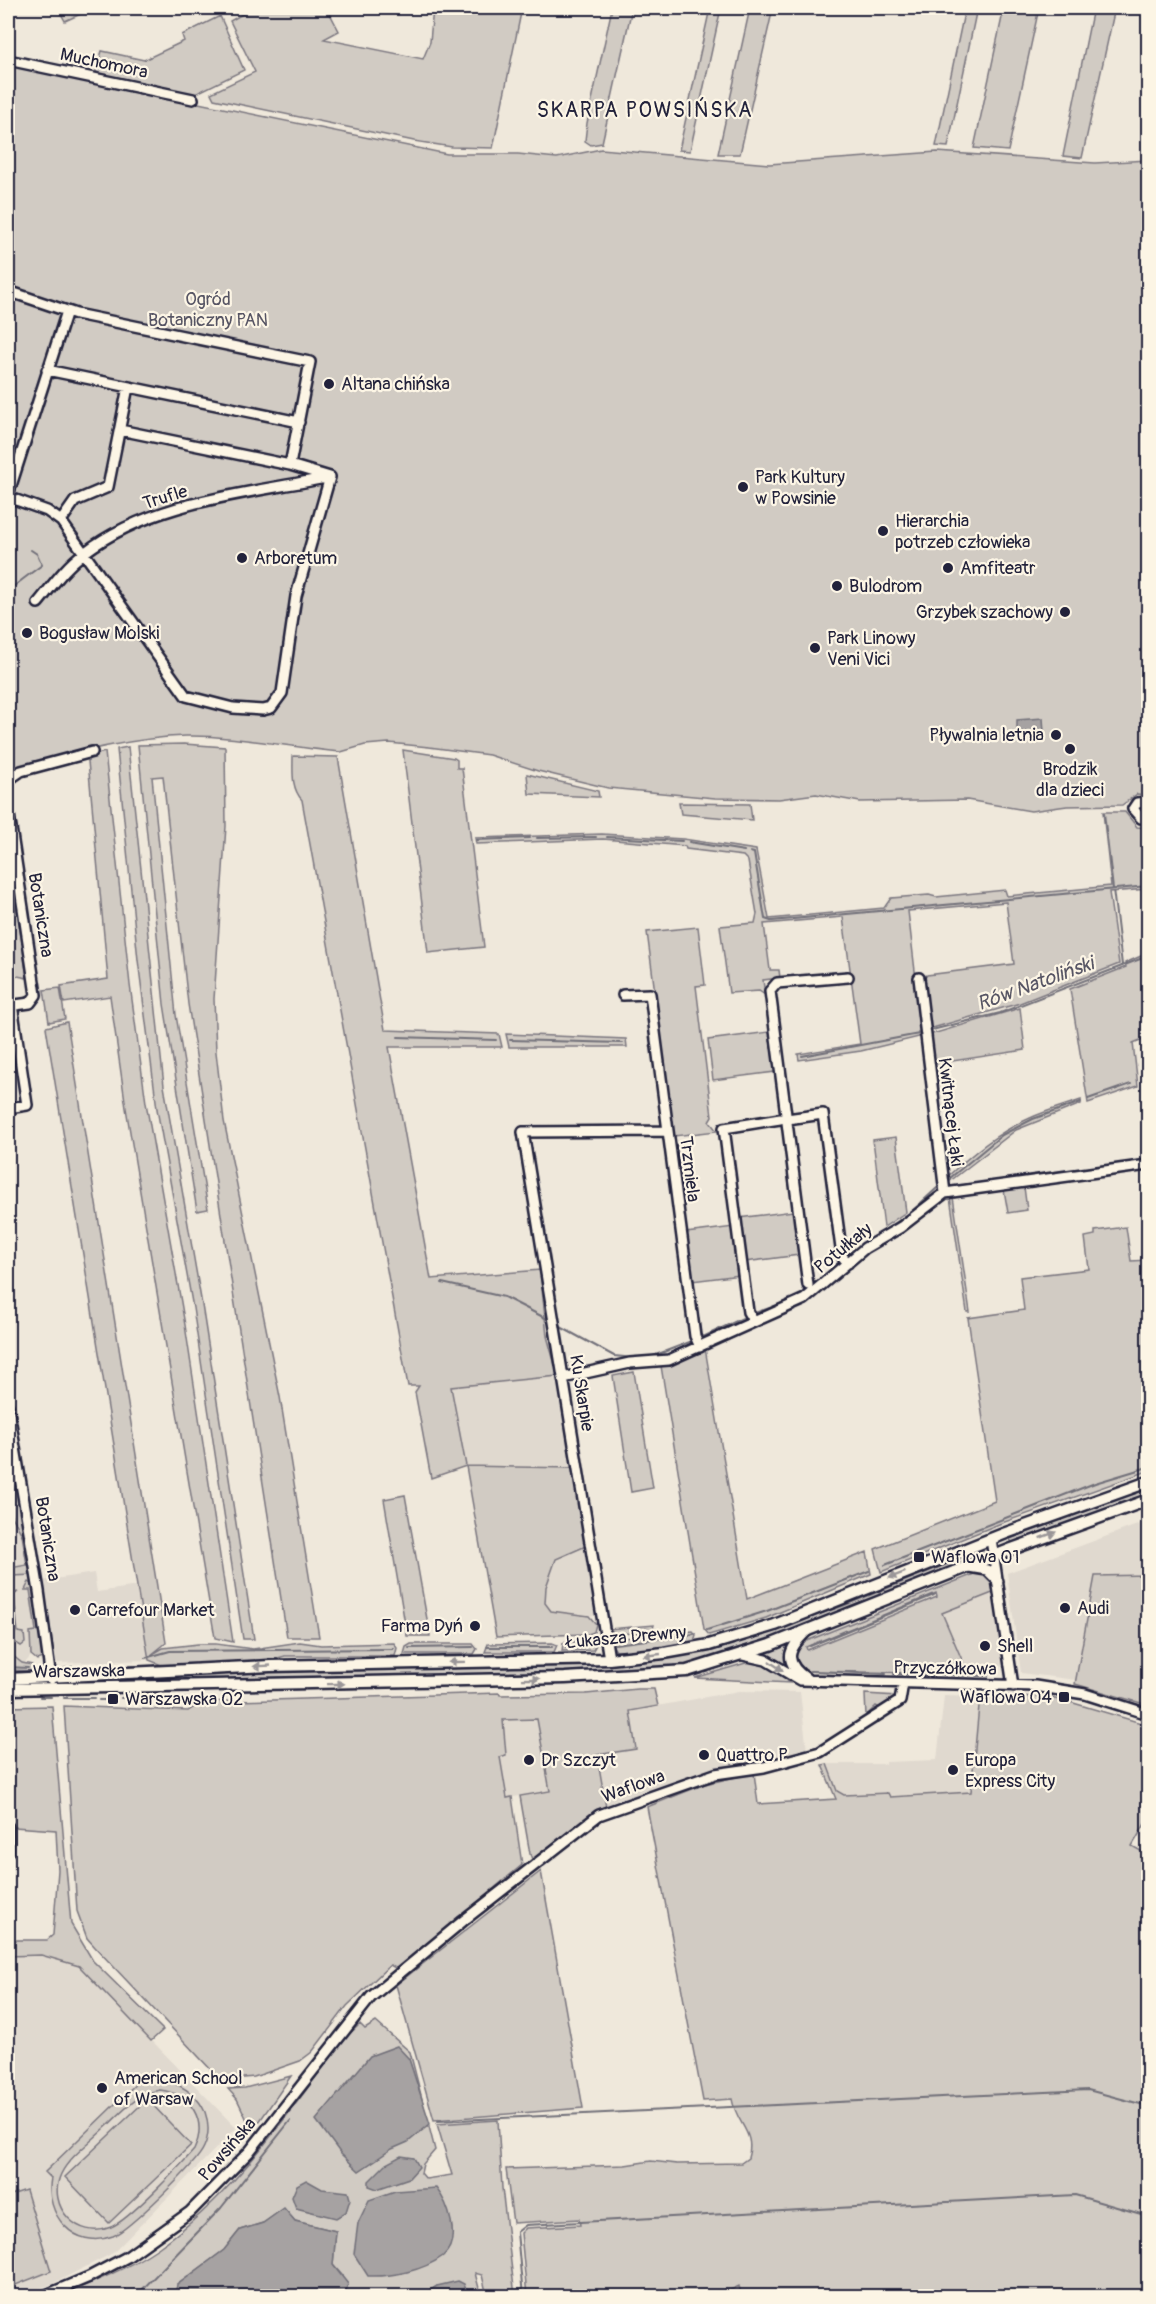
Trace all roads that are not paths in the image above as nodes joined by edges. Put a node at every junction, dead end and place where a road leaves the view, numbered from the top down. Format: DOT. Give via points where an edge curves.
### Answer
graph roads {
  1 [pos="8,60"];
  2 [pos="193,99"];
  3 [pos="8,291"];
  4 [pos="67,311"];
  5 [pos="47,370"];
  6 [pos="128,387"];
  7 [pos="299,422"];
  8 [pos="120,430"];
  9 [pos="290,465"];
  10 [pos="330,477"];
  11 [pos="8,496"];
  12 [pos="62,521"];
  13 [pos="84,553"];
  14 [pos="38,603"];
  15 [pos="92,752"];
  16 [pos="8,780"];
  17 [pos="1149,802"];
  18 [pos="8,808"];
  19 [pos="1149,818"];
  20 [pos="848,977"];
  21 [pos="919,978"];
  22 [pos="623,995"];
  23 [pos="10,1005"];
  24 [pos="8,1108"];
  25 [pos="784,1119"];
  26 [pos="668,1131"];
  27 [pos="1149,1165"];
  28 [pos="945,1193"];
  29 [pos="846,1260"];
  30 [pos="808,1285"];
  31 [pos="751,1318"];
  32 [pos="698,1342"];
  33 [pos="562,1378"];
  34 [pos="8,1406"];
  35 [pos="1149,1482"];
  36 [pos="1149,1500"];
  37 [pos="991,1539"];
  38 [pos="994,1557"];
  39 [pos="968,1567"];
  40 [pos="999,1583"];
  41 [pos="807,1631"];
  42 [pos="743,1655"];
  43 [pos="609,1659"];
  44 [pos="149,1673"];
  45 [pos="51,1678"];
  46 [pos="8,1679"];
  47 [pos="809,1681"];
  48 [pos="903,1683"];
  49 [pos="1013,1686"];
  50 [pos="151,1687"];
  51 [pos="8,1689"];
  52 [pos="1149,1714"];
  53 [pos="8,1828"];
  54 [pos="8,1851"];
  55 [pos="395,1976"];
  56 [pos="44,2296"];
  1 -- 2 [label="street, Muchomora"];
  3 -- 4 [label="street"];
  4 -- 5 [label="street"];
  4 -- 7 [label="street" via="310,362"];
  5 -- 6 [label="street"];
  5 -- 11 [label="street"];
  6 -- 7 [label="street"];
  6 -- 8 [label="street"];
  7 -- 9 [label="street"];
  8 -- 9 [label="street"];
  8 -- 12 [label="street" via="108,487 75,501"];
  9 -- 10 [label="street"];
  10 -- 13 [label="street, Trufle" via="166,510 126,527"];
  10 -- 13 [label="street" via="296,596 282,693 271,708 233,708 186,696"];
  11 -- 12 [label="street"];
  12 -- 13 [label="street"];
  13 -- 14 [label="street, Trufle"];
  15 -- 16 [label="street" via="21,771"];
  17 -- 19 [label="street" via="1137,803 1134,809 1141,818"];
  18 -- 23 [label="street, Botaniczna" via="36,995 30,1003"];
  20 -- 25 [label="street" via="777,983 770,993"];
  21 -- 28 [label="street, Kwitnącej Łąki"];
  22 -- 26 [label="street, Trzmiela" via="650,994"];
  23 -- 24 [label="street" via="27,1105"];
  25 -- 29 [label="street" via="823,1114"];
  25 -- 30 [label="street"];
  25 -- 31 [label="street" via="724,1128"];
  26 -- 32 [label="street, Trzmiela"];
  26 -- 33 [label="street, Ku Skarpie" via="523,1132"];
  27 -- 28 [label="street, Potułkały"];
  28 -- 29 [label="street, Potułkały" via="901,1227"];
  29 -- 31 [label="street, Potułkały" via="805,1299"];
  31 -- 32 [label="street, Potułkały"];
  32 -- 33 [label="street, Potułkały" via="661,1362 630,1363"];
  33 -- 43 [label="street, Ku Skarpie"];
  34 -- 45 [label="street, Botaniczna"];
  35 -- 37 [label="main road, Łukasza Drewny"];
  38 -- 36 [label="main road, Łukasza Drewny, one-way"];
  37 -- 38 [label="street"];
  37 -- 43 [label="main road, Łukasza Drewny, one-way" via="740,1636 664,1653"];
  38 -- 39 [label="main road, Łukasza Drewny"];
  38 -- 40 [label="street"];
  39 -- 40 [label="street" via="987,1570"];
  39 -- 41 [label="main road, Łukasza Drewny"];
  40 -- 49 [label="street"];
  41 -- 42 [label="main road, Łukasza Drewny"];
  41 -- 47 [label="street" via="794,1644 790,1660"];
  42 -- 47 [label="street, Przyczółkowa, one-way" via="766,1660 791,1677"];
  50 -- 42 [label="main road, Łukasza Drewny, one-way" via="628,1676 697,1669"];
  43 -- 44 [label="main road, Łukasza Drewny, one-way" via="270,1666"];
  44 -- 45 [label="main road, Warszawska"];
  45 -- 46 [label="main road, Warszawska"];
  47 -- 48 [label="street, Przyczółkowa"];
  48 -- 49 [label="street, Przyczółkowa"];
  48 -- 55 [label="street, Waflowa" via="900,1701 820,1752 764,1767 715,1774 599,1815"];
  49 -- 52 [label="street, Przyczółkowa" via="1074,1692"];
  50 -- 51 [label="main road, Warszawska"];
  53 -- 54 [label="street"];
  55 -- 56 [label="street, Powsińska" via="356,2013 249,2152 202,2201 127,2257"];
}
